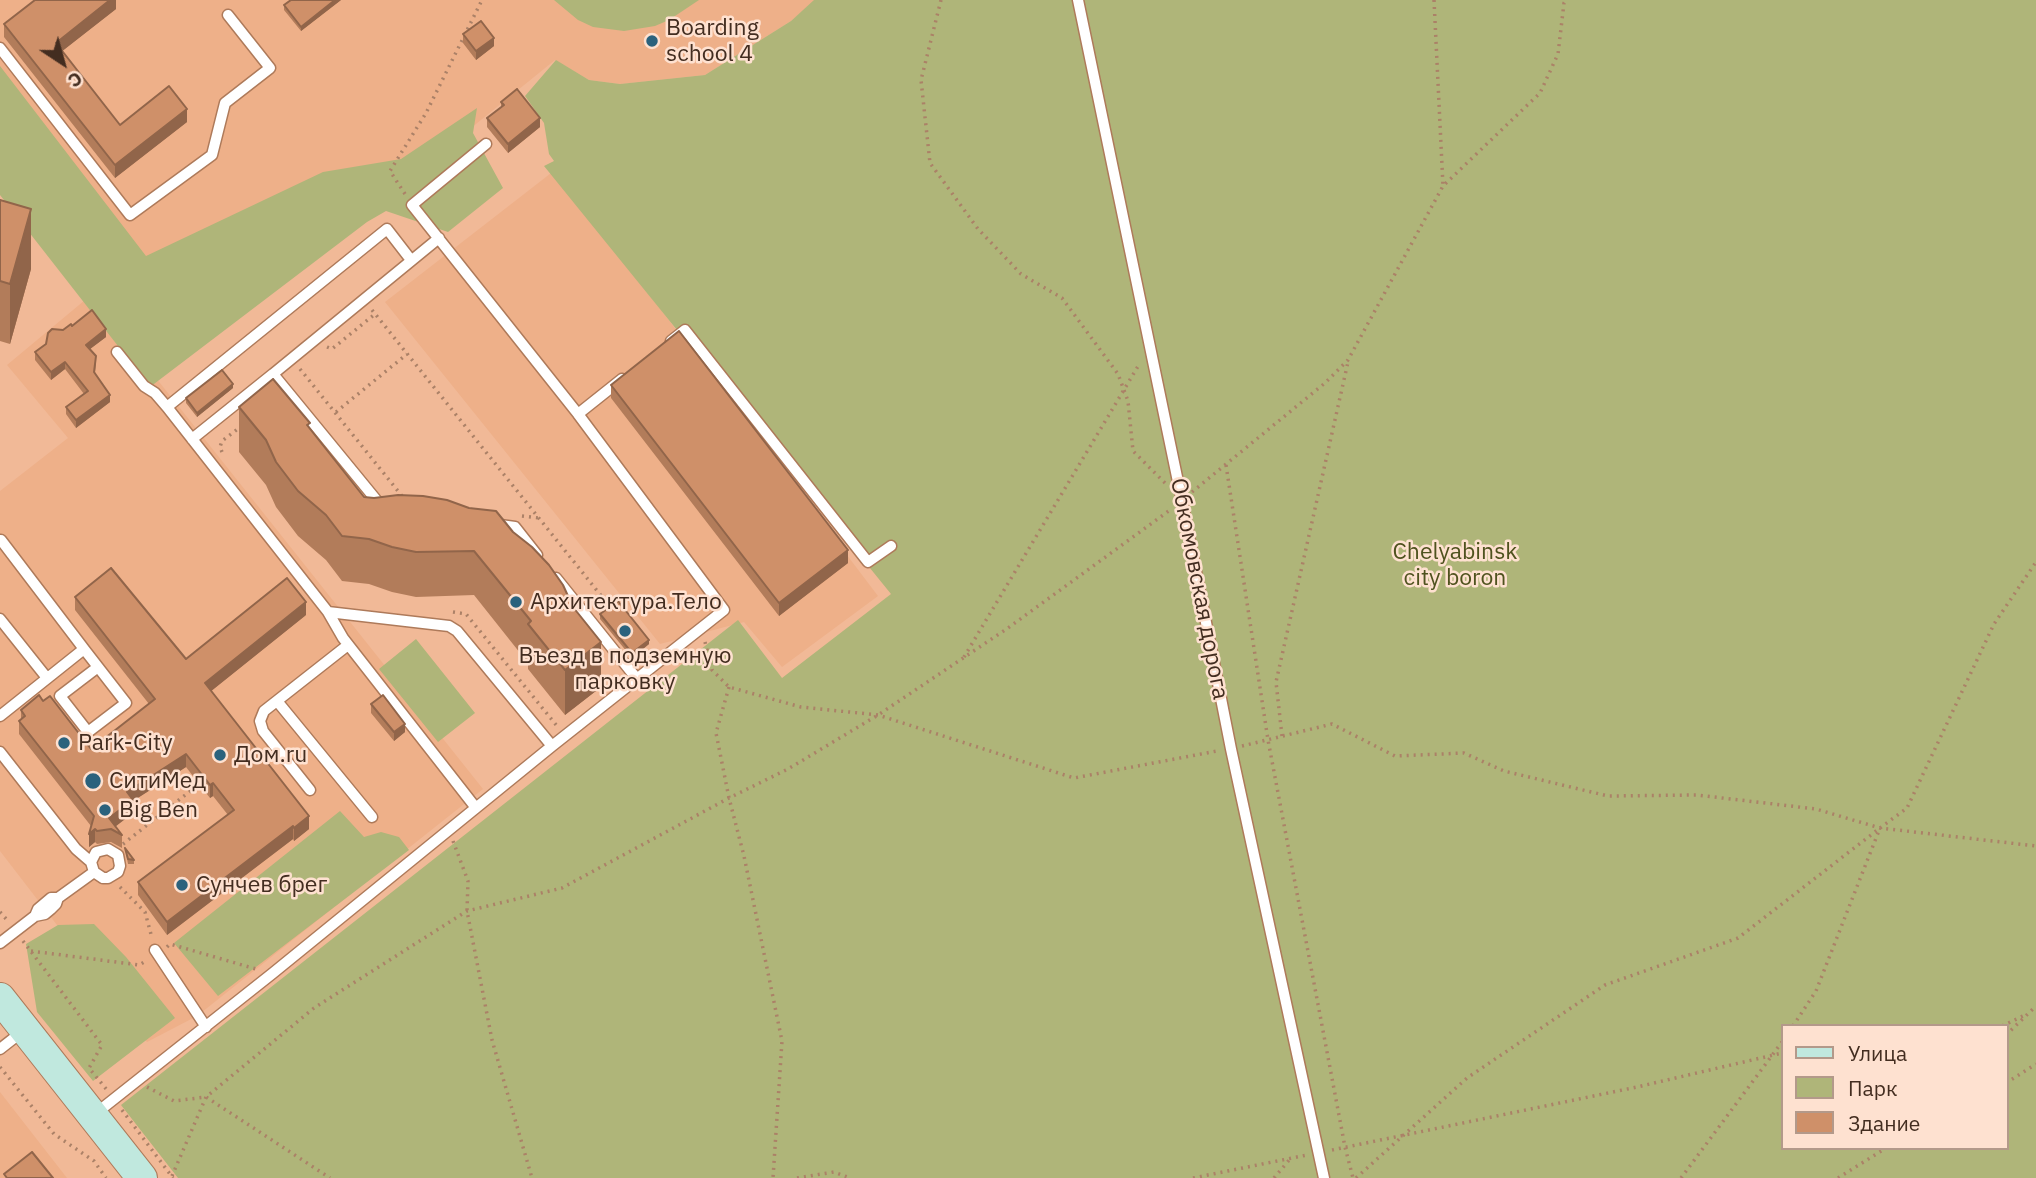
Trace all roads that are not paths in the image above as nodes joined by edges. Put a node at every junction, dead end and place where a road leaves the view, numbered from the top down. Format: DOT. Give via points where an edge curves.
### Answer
graph roads {
  1 [pos="1078,0"];
  2 [pos="228,15"];
  3 [pos="0,48"];
  4 [pos="486,144"];
  5 [pos="439,238"];
  6 [pos="411,260"];
  7 [pos="663,347"];
  8 [pos="117,352"];
  9 [pos="631,372"];
  10 [pos="274,373"];
  11 [pos="167,407"];
  12 [pos="578,414"];
  13 [pos="192,439"];
  14 [pos="397,512"];
  15 [pos="476,522"];
  16 [pos="0,541"];
  17 [pos="891,546"];
  18 [pos="328,612"];
  19 [pos="0,619"];
  20 [pos="348,645"];
  21 [pos="84,649"];
  22 [pos="98,667"];
  23 [pos="47,678"];
  24 [pos="637,679"];
  25 [pos="277,701"];
  26 [pos="0,716"];
  27 [pos="552,746"];
  28 [pos="0,752"];
  29 [pos="310,790"];
  30 [pos="476,808"];
  31 [pos="372,817"];
  32 [pos="92,867"];
  33 [pos="0,943"];
  34 [pos="155,950"];
  35 [pos="0,998"];
  36 [pos="206,1027"];
  37 [pos="25,1030"];
  38 [pos="0,1049"];
  39 [pos="104,1107"];
  40 [pos="142,1178"];
  41 [pos="1324,1178"];
  1 -- 41 [label="lane, Обкомовская дорога"];
  2 -- 3 [label="lane" via="270,68 225,103 212,155 130,215"];
  4 -- 5 [label="lane" via="412,205"];
  5 -- 6 [label="lane"];
  5 -- 12 [label="lane"];
  6 -- 10 [label="lane"];
  6 -- 11 [label="lane" via="387,229"];
  7 -- 17 [label="lane" via="684,330 868,562"];
  8 -- 11 [label="lane"];
  9 -- 12 [label="lane"];
  10 -- 13 [label="lane"];
  10 -- 14 [label="lane" via="384,510"];
  11 -- 13 [label="lane"];
  12 -- 24 [label="lane" via="724,610"];
  13 -- 18 [label="lane"];
  15 -- 24 [label="lane" via="515,527"];
  16 -- 21 [label="lane"];
  18 -- 20 [label="lane"];
  18 -- 27 [label="lane" via="449,626"];
  19 -- 23 [label="lane"];
  20 -- 25 [label="lane"];
  20 -- 30 [label="lane"];
  21 -- 22 [label="lane"];
  21 -- 23 [label="lane"];
  22 -- 22 [label="lane" via="60,696 88,732 126,703"];
  23 -- 26 [label="lane"];
  24 -- 27 [label="lane"];
  25 -- 29 [label="lane" via="264,711 260,720 263,731"];
  25 -- 31 [label="lane"];
  27 -- 30 [label="lane"];
  28 -- 32 [label="lane"];
  30 -- 36 [label="lane"];
  32 -- 32 [label="lane" via="96,852 102,849 118,855 120,866 113,876 103,878"];
  32 -- 33 [label="lane" via="45,914 35,916"];
  34 -- 36 [label="lane"];
  35 -- 37 [label="main road"];
  36 -- 39 [label="lane"];
  37 -- 38 [label="lane"];
  37 -- 39 [label="main road"];
  39 -- 40 [label="main road"];
}
